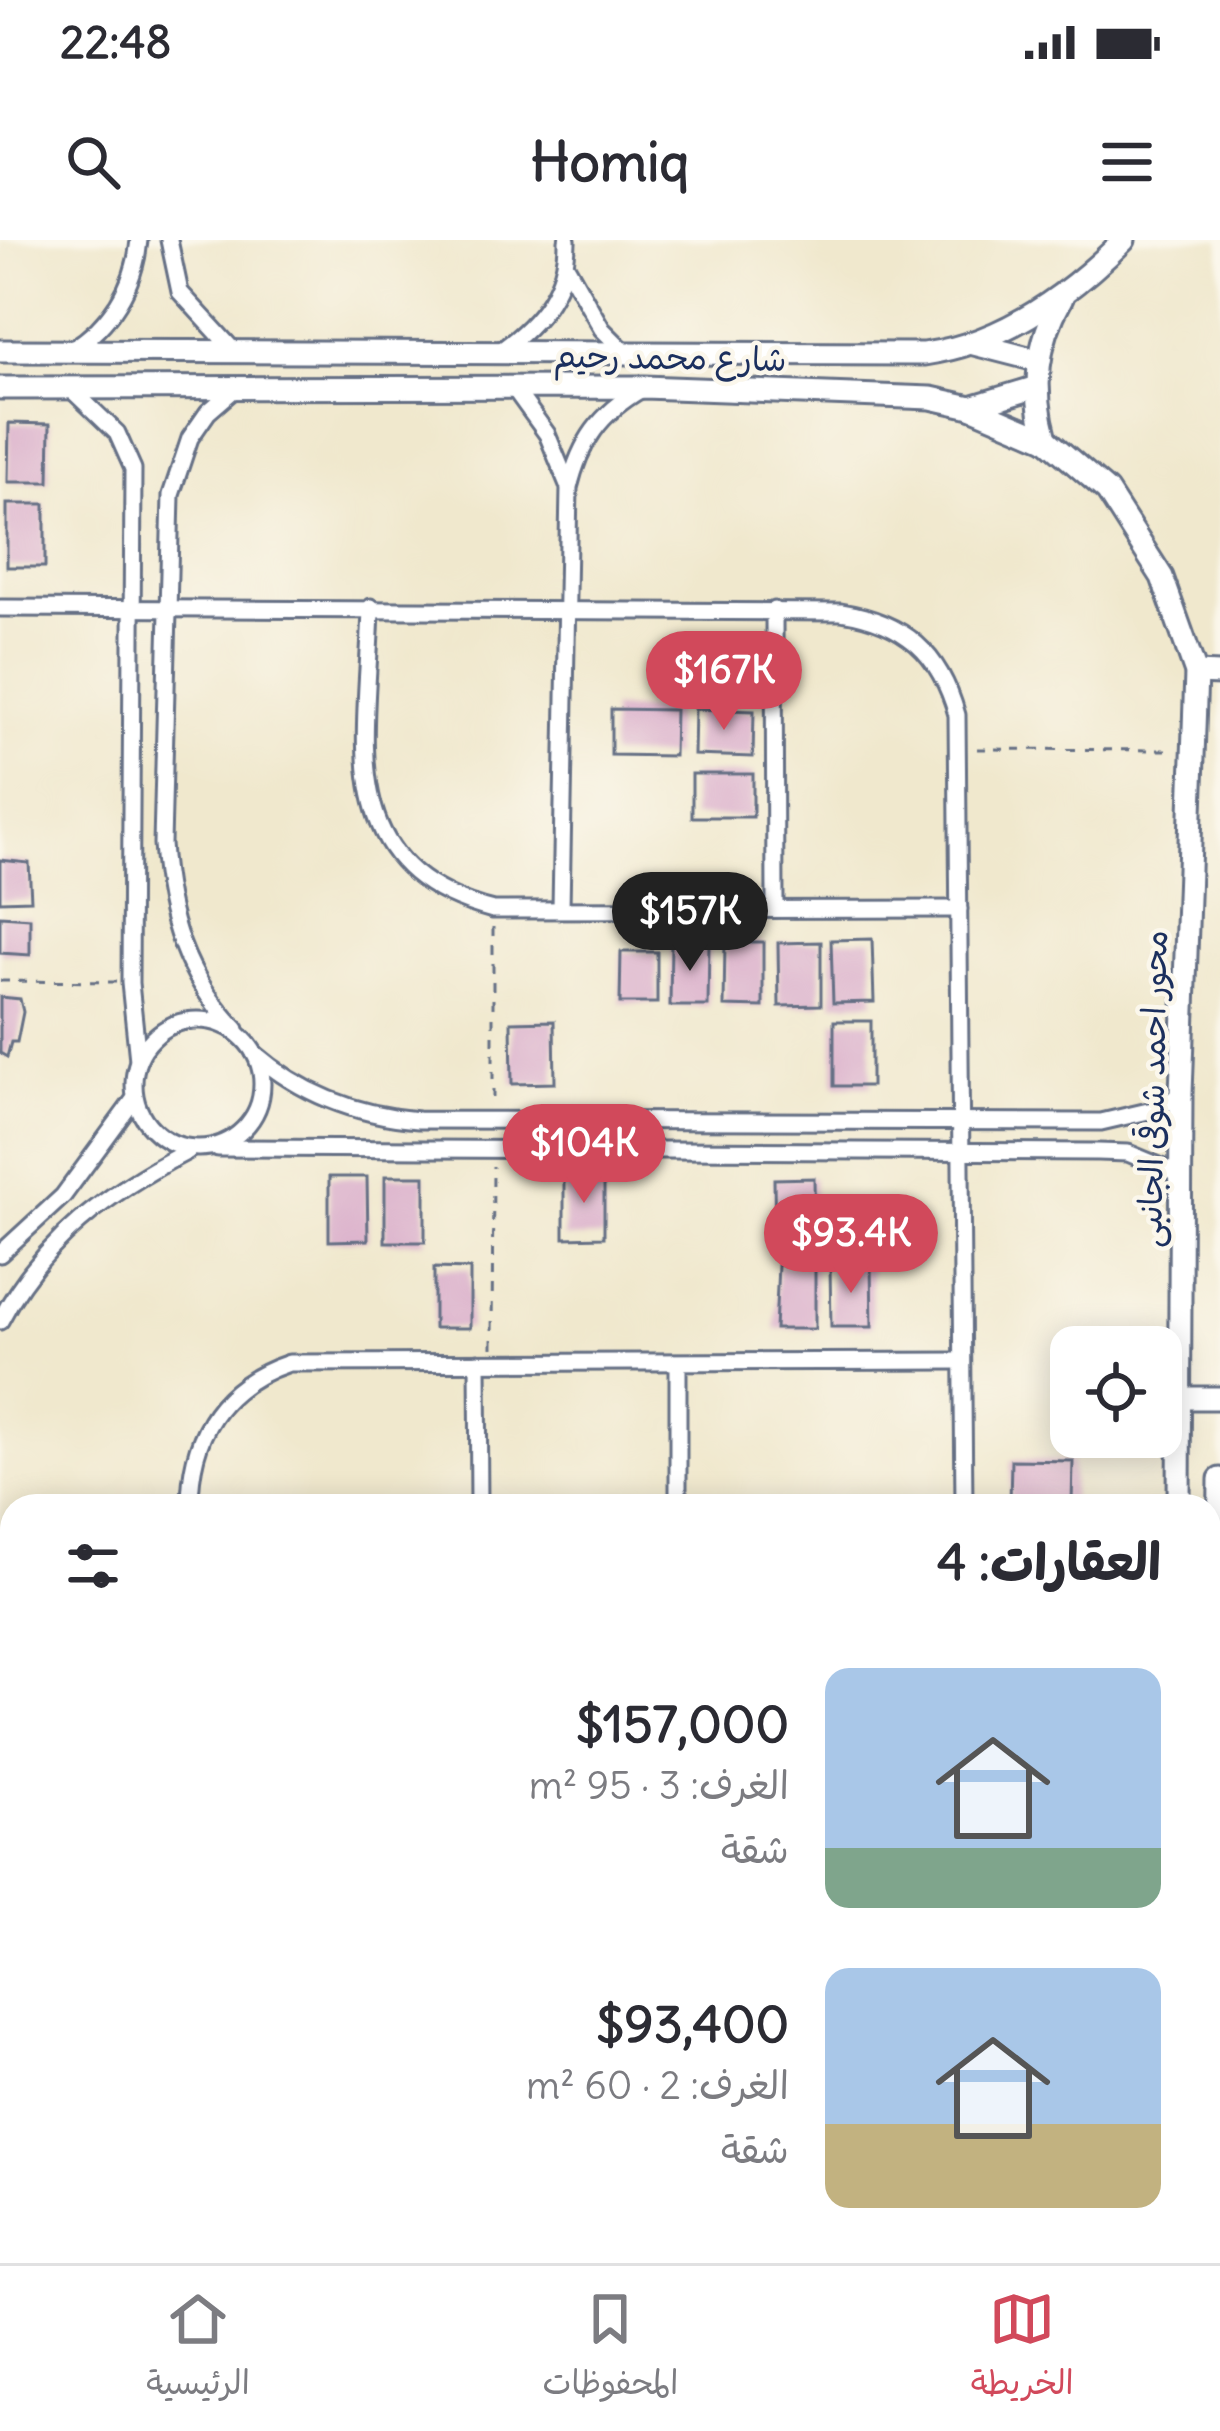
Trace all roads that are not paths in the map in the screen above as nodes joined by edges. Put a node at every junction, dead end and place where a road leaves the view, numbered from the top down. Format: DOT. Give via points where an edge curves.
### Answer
graph roads {
  1 [pos="139,240"];
  2 [pos="169,240"];
  3 [pos="567,240"];
  4 [pos="1124,240"];
  5 [pos="568,267"];
  6 [pos="1076,285"];
  7 [pos="974,344"];
  8 [pos="0,351"];
  9 [pos="70,351"];
  10 [pos="234,351"];
  11 [pos="497,353"];
  12 [pos="373,355"];
  13 [pos="628,355"];
  14 [pos="1040,361"];
  15 [pos="374,386"];
  16 [pos="513,387"];
  17 [pos="1037,387"];
  18 [pos="0,388"];
  19 [pos="70,388"];
  20 [pos="237,388"];
  21 [pos="644,388"];
  22 [pos="971,407"];
  23 [pos="1046,440"];
  24 [pos="569,488"];
  25 [pos="135,605"];
  26 [pos="172,605"];
  27 [pos="370,607"];
  28 [pos="0,608"];
  29 [pos="566,608"];
  30 [pos="774,610"];
  31 [pos="1196,673"];
  32 [pos="1220,674"];
  33 [pos="560,908"];
  34 [pos="775,909"];
  35 [pos="958,909"];
  36 [pos="236,1029"];
  37 [pos="254,1053"];
  38 [pos="138,1060"];
  39 [pos="1181,1094"];
  40 [pos="135,1099"];
  41 [pos="963,1118"];
  42 [pos="218,1148"];
  43 [pos="188,1151"];
  44 [pos="961,1151"];
  45 [pos="1181,1174"];
  46 [pos="0,1254"];
  47 [pos="0,1321"];
  48 [pos="1180,1326"];
  49 [pos="962,1361"];
  50 [pos="485,1362"];
  51 [pos="678,1363"];
  52 [pos="1182,1398"];
  53 [pos="1220,1399"];
  54 [pos="1179,1458"];
  55 [pos="191,1494"];
  56 [pos="479,1494"];
  57 [pos="678,1494"];
  58 [pos="964,1494"];
  59 [pos="1179,1494"];
  1 -- 9 [label="street" via="118,303"];
  2 -- 10 [label="street" via="180,292"];
  3 -- 5 [label="street"];
  4 -- 6 [label="street, شارع محمد رحيم"];
  5 -- 11 [label="street" via="534,326"];
  5 -- 13 [label="street" via="602,329"];
  6 -- 7 [label="street, شارع محمد رحيم"];
  6 -- 14 [label="street" via="1051,319"];
  7 -- 13 [label="street, شارع محمد رحيم" via="924,354"];
  7 -- 14 [label="street"];
  8 -- 9 [label="street, شارع محمد رحيم"];
  9 -- 10 [label="street, شارع محمد رحيم"];
  10 -- 12 [label="street, شارع محمد رحيم"];
  11 -- 12 [label="street, شارع محمد رحيم"];
  11 -- 13 [label="street, شارع محمد رحيم"];
  12 -- 15 [label="street"];
  14 -- 17 [label="street"];
  15 -- 16 [label="street, شارع محمد رحيم"];
  15 -- 20 [label="street, شارع محمد رحيم"];
  16 -- 21 [label="street, شارع محمد رحيم"];
  16 -- 24 [label="street" via="547,434"];
  17 -- 22 [label="street"];
  17 -- 23 [label="street"];
  18 -- 19 [label="street, شارع محمد رحيم"];
  19 -- 20 [label="street, شارع محمد رحيم"];
  19 -- 25 [label="street" via="128,451"];
  20 -- 26 [label="street" via="208,412 176,468"];
  21 -- 22 [label="street, شارع محمد رحيم" via="891,395"];
  21 -- 24 [label="street" via="593,428"];
  22 -- 23 [label="street, شارع محمد رحيم"];
  23 -- 31 [label="street, شارع محمد رحيم" via="1107,491 1137,532"];
  24 -- 29 [label="street"];
  25 -- 26 [label="street"];
  25 -- 28 [label="street"];
  25 -- 38 [label="street" via="130,982"];
  26 -- 27 [label="street"];
  26 -- 36 [label="street" via="162,844 168,901 194,975"];
  27 -- 29 [label="street"];
  27 -- 33 [label="street" via="368,777 390,851 417,880 451,899 493,910"];
  29 -- 30 [label="street"];
  29 -- 33 [label="street"];
  30 -- 34 [label="street"];
  30 -- 35 [label="street" via="875,618 930,654 948,683 957,715"];
  31 -- 32 [label="street"];
  31 -- 39 [label="street, محور احمد شوقى الجانبى"];
  33 -- 34 [label="street"];
  34 -- 35 [label="street"];
  35 -- 41 [label="street"];
  36 -- 37 [label="street"];
  36 -- 38 [label="street" via="188,1021 149,1042"];
  37 -- 41 [label="street" via="284,1079 387,1118"];
  37 -- 42 [label="street" via="261,1074 253,1116"];
  38 -- 40 [label="street"];
  39 -- 41 [label="street" via="1157,1109 1101,1122"];
  39 -- 45 [label="street, محور احمد شوقى الجانبى"];
  40 -- 43 [label="street" via="157,1131"];
  40 -- 46 [label="street" via="63,1196"];
  41 -- 44 [label="street"];
  42 -- 43 [label="street"];
  42 -- 44 [label="street"];
  43 -- 47 [label="street" via="81,1216"];
  44 -- 45 [label="street" via="1127,1153"];
  44 -- 49 [label="street"];
  45 -- 48 [label="street, محور احمد شوقى الجانبى"];
  49 -- 51 [label="street"];
  49 -- 58 [label="street"];
  50 -- 51 [label="street"];
  50 -- 55 [label="street" via="326,1359 270,1369 229,1395 207,1421 194,1452"];
  50 -- 56 [label="street"];
  51 -- 57 [label="street"];
  52 -- 53 [label="street"];
  54 -- 59 [label="street, محور احمد شوقى الجانبى"];
}
